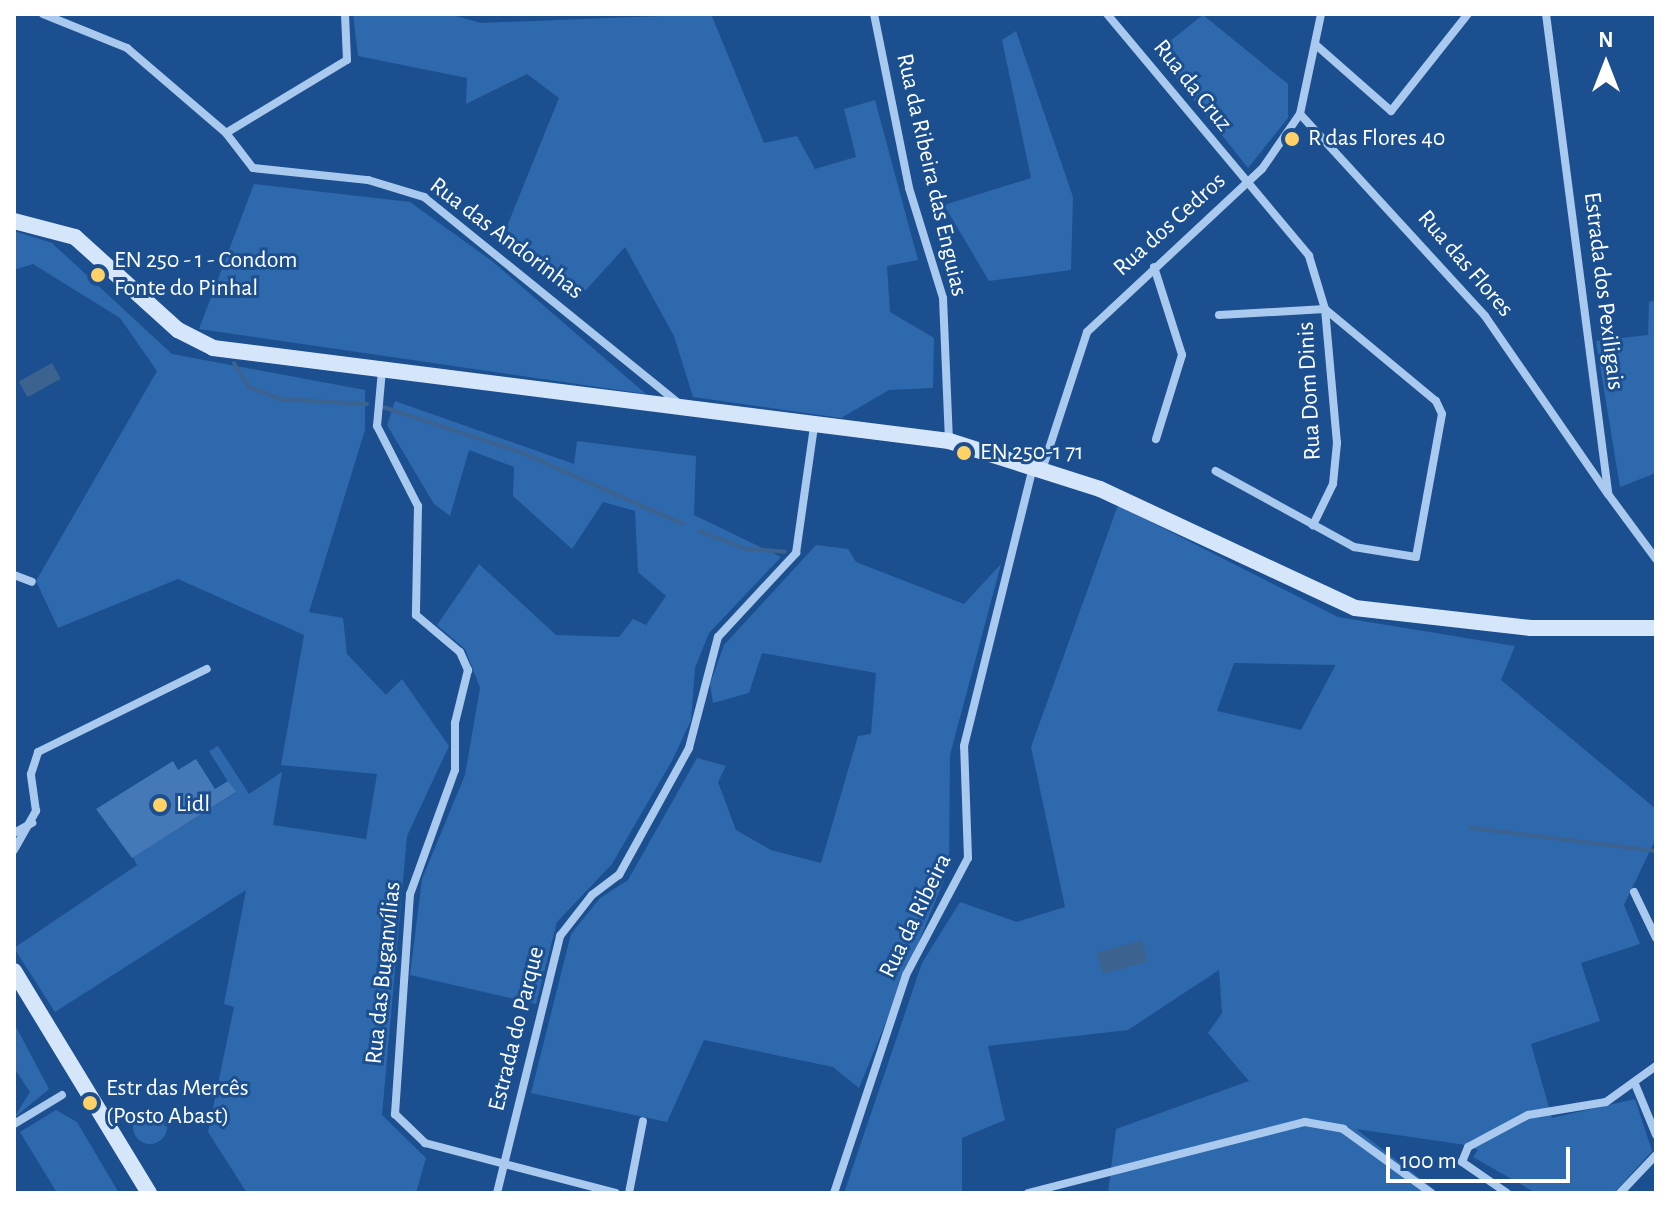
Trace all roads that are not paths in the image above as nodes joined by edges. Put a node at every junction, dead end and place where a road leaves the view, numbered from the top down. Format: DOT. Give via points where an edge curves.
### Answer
graph roads {
  1 [pos="43,14"];
  2 [pos="345,14"];
  3 [pos="874,14"];
  4 [pos="1107,14"];
  5 [pos="1321,14"];
  6 [pos="1468,14"];
  7 [pos="1546,14"];
  8 [pos="1316,45"];
  9 [pos="1300,114"];
  10 [pos="226,133"];
  11 [pos="1246,184"];
  12 [pos="14,221"];
  13 [pos="1154,267"];
  14 [pos="1325,309"];
  15 [pos="1219,315"];
  16 [pos="382,370"];
  17 [pos="682,406"];
  18 [pos="814,426"];
  19 [pos="1156,439"];
  20 [pos="949,441"];
  21 [pos="1038,466"];
  22 [pos="1216,471"];
  23 [pos="1608,494"];
  24 [pos="1313,525"];
  25 [pos="1653,547"];
  26 [pos="1656,559"];
  27 [pos="14,575"];
  28 [pos="32,582"];
  29 [pos="1656,628"];
  30 [pos="207,669"];
  31 [pos="32,822"];
  32 [pos="14,833"];
  33 [pos="14,850"];
  34 [pos="1634,892"];
  35 [pos="1656,938"];
  36 [pos="14,971"];
  37 [pos="1656,1066"];
  38 [pos="1635,1084"];
  39 [pos="62,1095"];
  40 [pos="643,1121"];
  41 [pos="14,1124"];
  42 [pos="1656,1135"];
  43 [pos="1656,1155"];
  44 [pos="504,1166"];
  45 [pos="149,1193"];
  46 [pos="497,1193"];
  47 [pos="616,1193"];
  48 [pos="629,1193"];
  49 [pos="834,1193"];
  50 [pos="1028,1193"];
  51 [pos="1431,1193"];
  52 [pos="1507,1193"];
  53 [pos="1620,1193"];
  1 -- 10 [label="street, Rua das Andorinhas" via="127,48"];
  2 -- 10 [label="street" via="347,60"];
  3 -- 20 [label="street, Rua da Ribeira das Enguias" via="909,188 943,298"];
  4 -- 11 [label="street, Rua da Cruz"];
  5 -- 8 [label="street, Rua dos Cedros"];
  6 -- 8 [label="street" via="1391,111 1383,112"];
  7 -- 23 [label="street, Estrada dos Pexiligais"];
  8 -- 9 [label="street, Rua dos Cedros"];
  9 -- 11 [label="street, Rua dos Cedros"];
  9 -- 23 [label="street, Rua das Flores" via="1485,316"];
  10 -- 17 [label="street, Rua das Andorinhas" via="253,168 368,180 424,197"];
  11 -- 13 [label="street, Rua dos Cedros"];
  11 -- 14 [label="street, Rua da Cruz" via="1309,256"];
  12 -- 16 [label="main road" via="85,243 202,344"];
  13 -- 19 [label="street" via="1182,355"];
  13 -- 21 [label="street, Rua dos Cedros" via="1087,332"];
  14 -- 15 [label="street, Rua Dom Dinis"];
  14 -- 24 [label="street, Rua Dom Dinis" via="1337,443 1333,484"];
  14 -- 24 [label="street" via="1436,401 1442,414 1416,557 1374,555"];
  16 -- 17 [label="main road"];
  16 -- 44 [label="street, Rua das Buganvílias" via="377,426 418,506 416,615 460,652 468,670 455,723 455,770 411,883 393,1105 416,1139"];
  17 -- 18 [label="main road"];
  18 -- 20 [label="main road"];
  18 -- 44 [label="street, Estrada do Parque" via="796,553 718,637 689,748 619,875 592,895 560,936"];
  20 -- 21 [label="main road"];
  21 -- 29 [label="main road" via="1355,608 1531,628"];
  21 -- 49 [label="street, Rua da Ribeira" via="964,746 968,858 906,975"];
  22 -- 24 [label="street"];
  23 -- 25 [label="street"];
  25 -- 26 [label="street"];
  27 -- 28 [label="street"];
  30 -- 31 [label="street" via="45,745 31,767"];
  31 -- 32 [label="street"];
  31 -- 33 [label="street"];
  34 -- 35 [label="street"];
  36 -- 45 [label="main road"];
  37 -- 38 [label="street"];
  38 -- 42 [label="street"];
  38 -- 52 [label="street" via="1593,1107 1528,1115 1468,1147 1462,1162"];
  39 -- 41 [label="street"];
  40 -- 48 [label="street"];
  43 -- 53 [label="street"];
  44 -- 46 [label="street, Estrada do Parque"];
  44 -- 47 [label="street"];
  50 -- 51 [label="street" via="1305,1122 1343,1129"];
}
